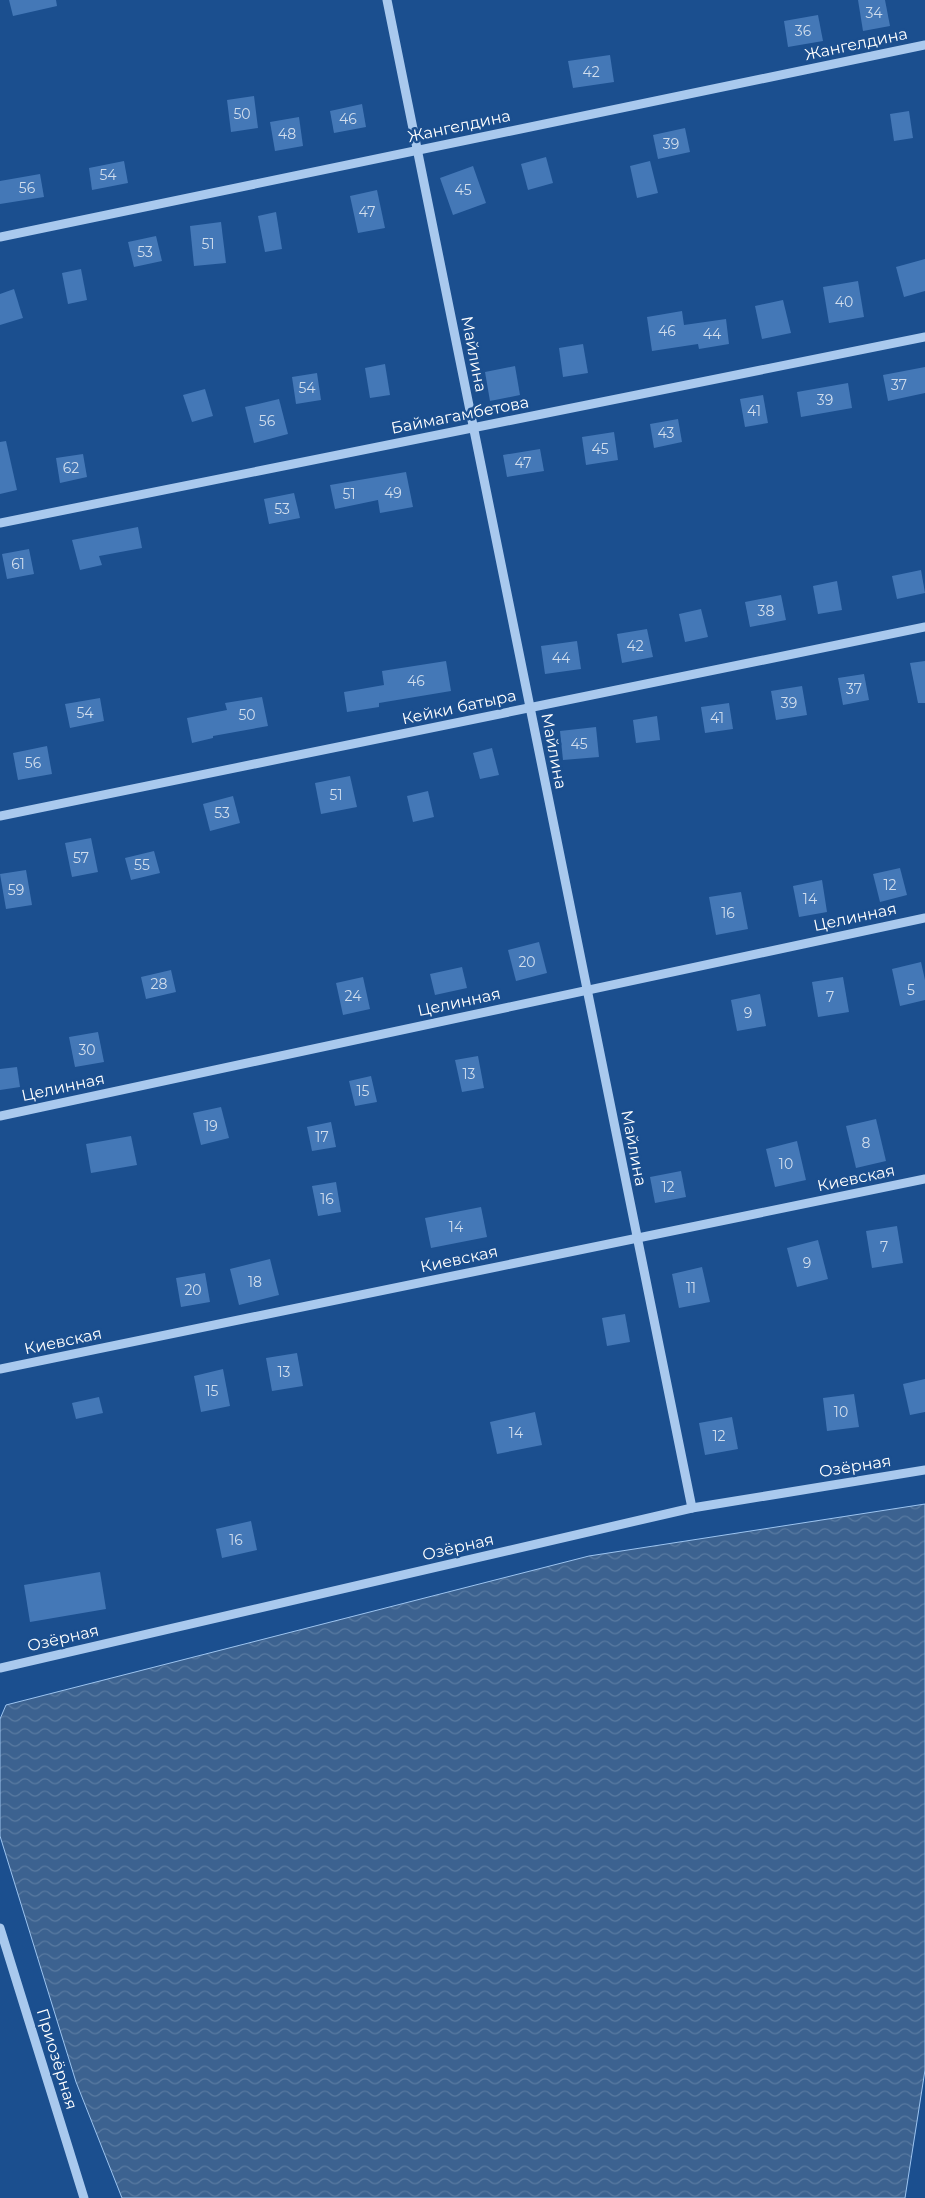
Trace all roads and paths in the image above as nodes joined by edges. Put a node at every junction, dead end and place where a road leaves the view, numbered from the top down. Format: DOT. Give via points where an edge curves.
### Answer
graph roads {
  1 [pos="387,0"];
  2 [pos="925,45"];
  3 [pos="418,150"];
  4 [pos="0,237"];
  5 [pos="925,337"];
  6 [pos="474,428"];
  7 [pos="0,523"];
  8 [pos="925,627"];
  9 [pos="530,708"];
  10 [pos="0,816"];
  11 [pos="925,918"];
  12 [pos="587,990"];
  13 [pos="0,1116"];
  14 [pos="925,1179"];
  15 [pos="637,1238"];
  16 [pos="0,1369"];
  17 [pos="925,1470"];
  18 [pos="692,1508"];
  19 [pos="0,1668"];
  20 [pos="0,1928"];
  21 [pos="84,2198"];
  1 -- 3 [label="street, Майлина"];
  2 -- 3 [label="street, Жангелдина"];
  3 -- 4 [label="street, Жангелдина"];
  3 -- 6 [label="street, Майлина"];
  5 -- 6 [label="street, Баймагамбетова"];
  6 -- 7 [label="street, Баймагамбетова"];
  6 -- 9 [label="street, Майлина"];
  8 -- 9 [label="street, Кейки батыра"];
  9 -- 10 [label="street, Кейки батыра"];
  9 -- 12 [label="street, Майлина"];
  11 -- 12 [label="street, Целинная"];
  12 -- 13 [label="street, Целинная"];
  12 -- 15 [label="street, Майлина"];
  14 -- 15 [label="street, Киевская"];
  15 -- 16 [label="street, Киевская"];
  15 -- 18 [label="street, Майлина"];
  17 -- 18 [label="street, Озёрная"];
  18 -- 19 [label="street, Озёрная"];
  20 -- 21 [label="street, Приозёрная"];
}
